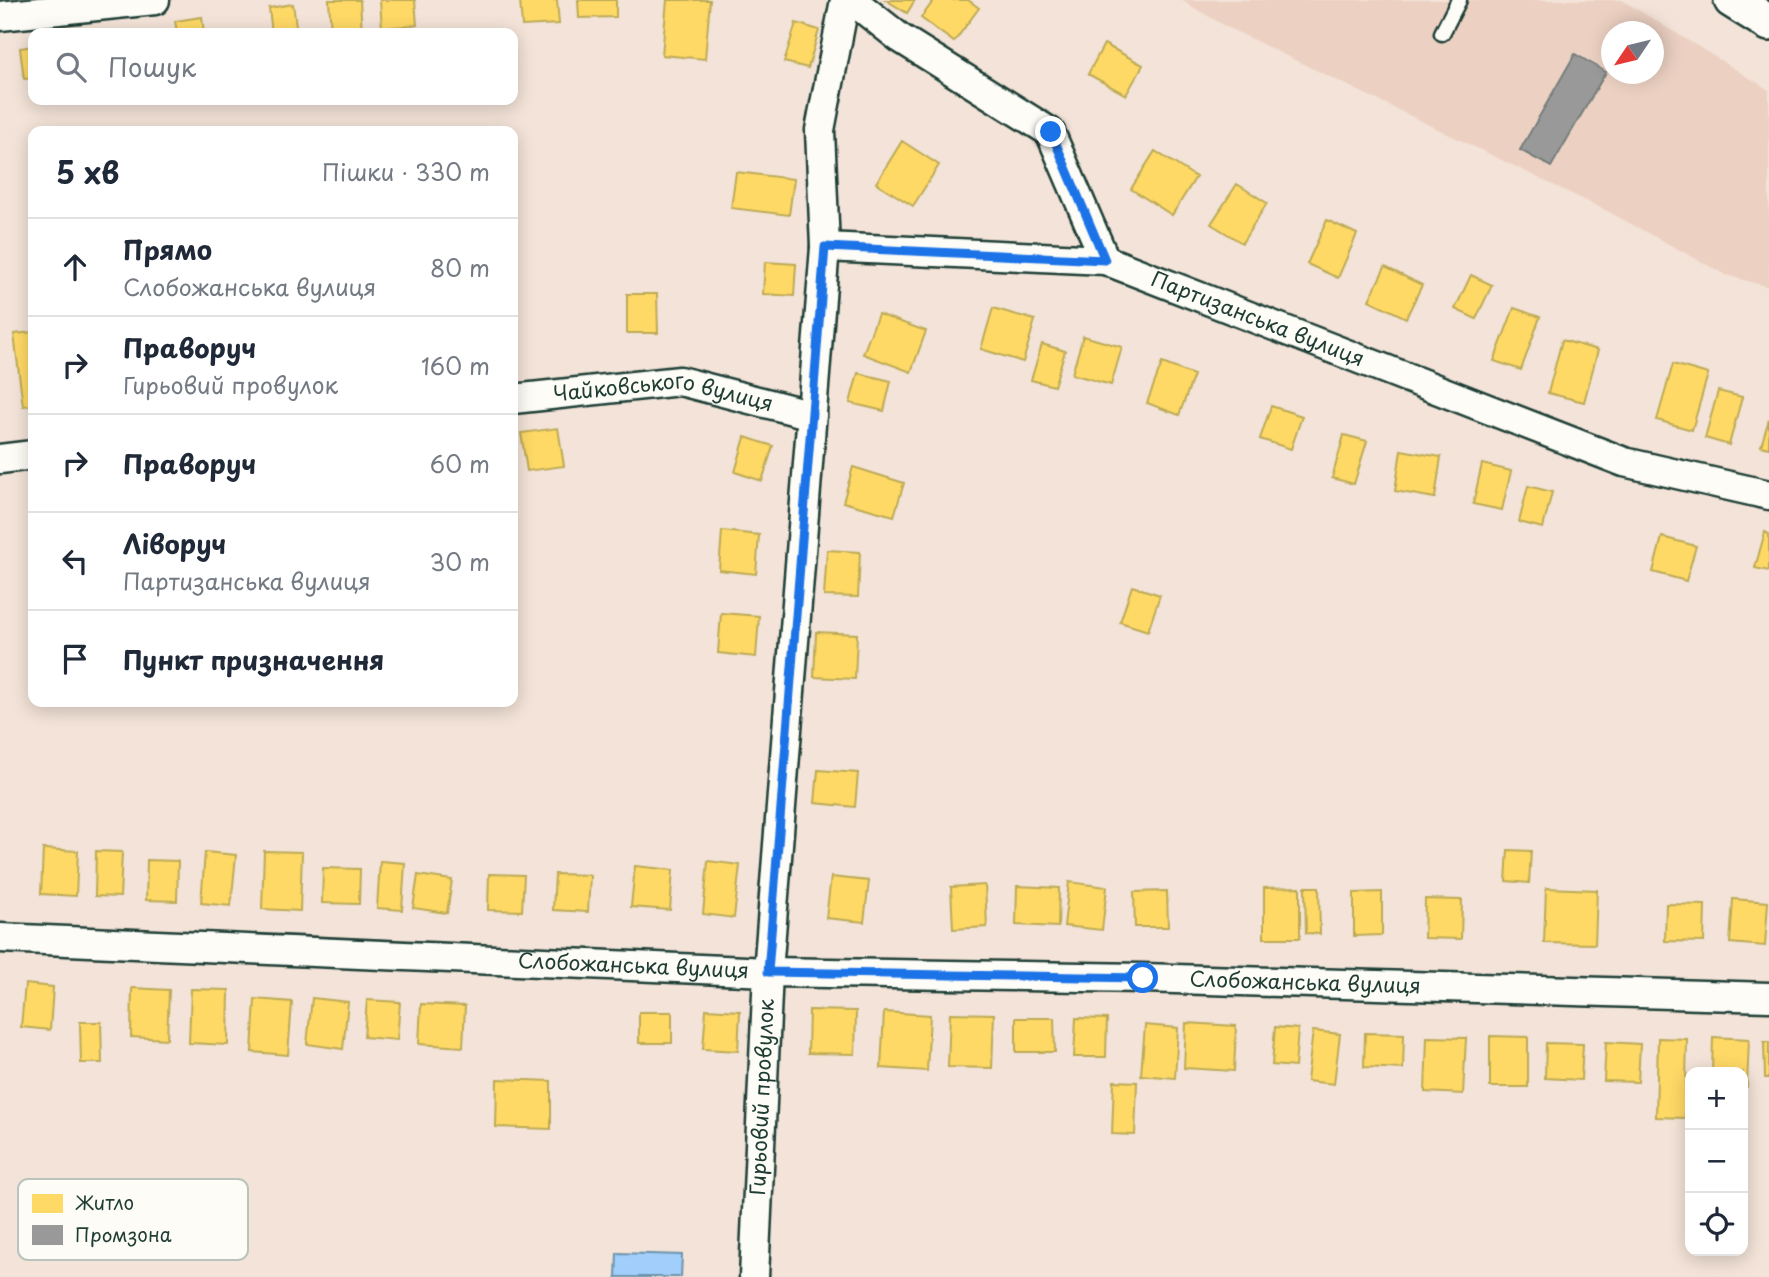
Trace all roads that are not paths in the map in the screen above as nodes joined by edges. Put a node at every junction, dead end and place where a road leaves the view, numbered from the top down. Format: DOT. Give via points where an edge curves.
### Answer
graph roads {
  1 [pos="845,0"];
  2 [pos="852,0"];
  3 [pos="1459,0"];
  4 [pos="1732,0"];
  5 [pos="144,1"];
  6 [pos="0,16"];
  7 [pos="1769,23"];
  8 [pos="1441,33"];
  9 [pos="825,247"];
  10 [pos="1105,260"];
  11 [pos="518,398"];
  12 [pos="812,415"];
  13 [pos="28,456"];
  14 [pos="0,459"];
  15 [pos="1769,495"];
  16 [pos="0,938"];
  17 [pos="768,972"];
  18 [pos="1769,997"];
  19 [pos="754,1277"];
  1 -- 9 [label="street, Гирьовий провулок" via="820,130"];
  2 -- 10 [label="street" via="900,38 1051,132"];
  3 -- 8 [label="lane"];
  4 -- 7 [label="street"];
  5 -- 6 [label="street"];
  9 -- 10 [label="street, Партизанська вулиця"];
  9 -- 12 [label="street, Гирьовий провулок"];
  10 -- 15 [label="street, Партизанська вулиця" via="1624,462"];
  11 -- 12 [label="street, Чайковського вулиця" via="680,381"];
  12 -- 17 [label="street, Гирьовий провулок"];
  13 -- 14 [label="street"];
  16 -- 17 [label="street, Слобожанська вулиця"];
  17 -- 18 [label="street, Слобожанська вулиця"];
  17 -- 19 [label="street, Гирьовий провулок"];
}
